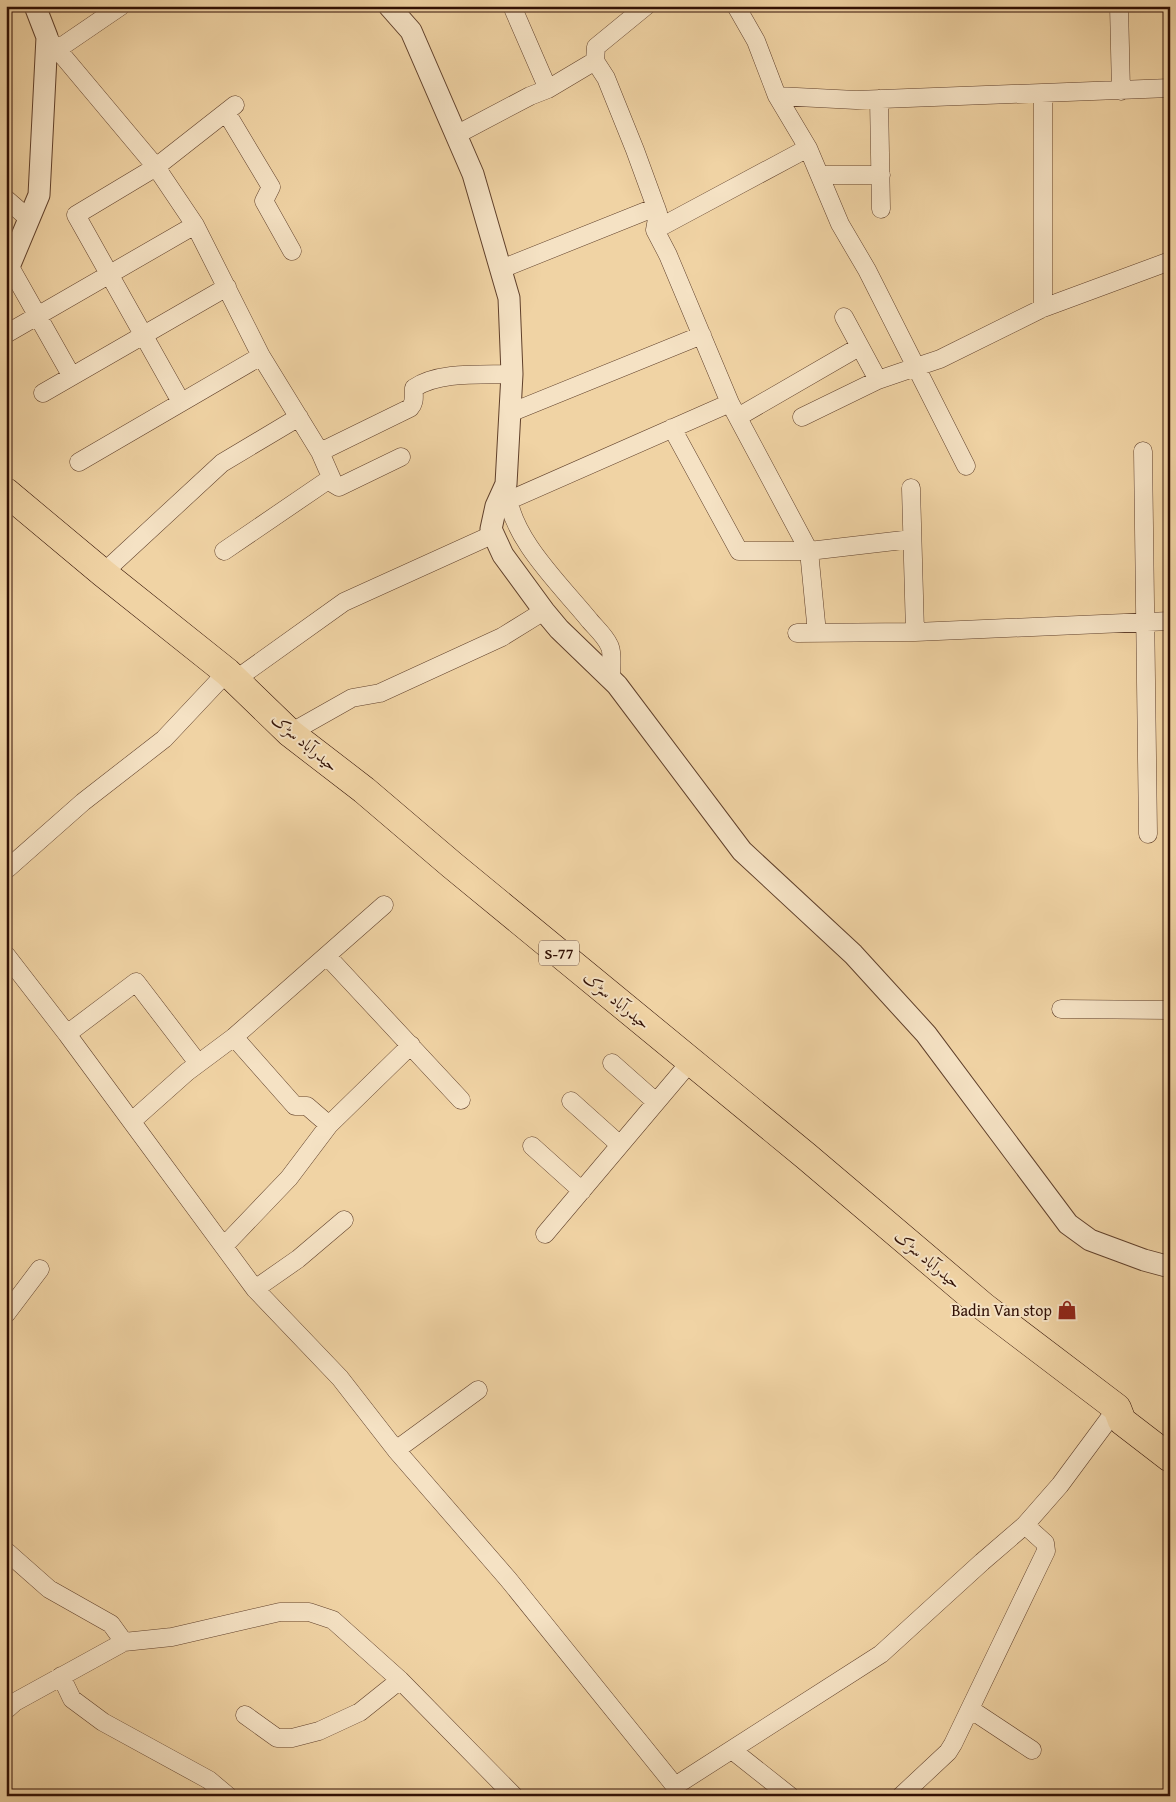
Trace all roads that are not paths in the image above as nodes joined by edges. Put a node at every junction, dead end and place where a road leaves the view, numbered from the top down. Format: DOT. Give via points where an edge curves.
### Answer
graph roads {
  1 [pos="35,6"];
  2 [pos="121,6"];
  3 [pos="389,6"];
  4 [pos="512,6"];
  5 [pos="646,6"];
  6 [pos="736,6"];
  7 [pos="1119,6"];
  8 [pos="53,43"];
  9 [pos="596,61"];
  10 [pos="1170,88"];
  11 [pos="548,89"];
  12 [pos="1121,91"];
  13 [pos="1043,94"];
  14 [pos="777,96"];
  15 [pos="880,99"];
  16 [pos="456,135"];
  17 [pos="808,148"];
  18 [pos="156,167"];
  19 [pos="820,175"];
  20 [pos="881,175"];
  21 [pos="6,199"];
  22 [pos="656,207"];
  23 [pos="881,209"];
  24 [pos="29,219"];
  25 [pos="195,225"];
  26 [pos="655,230"];
  27 [pos="292,251"];
  28 [pos="1170,261"];
  29 [pos="501,269"];
  30 [pos="8,270"];
  31 [pos="109,275"];
  32 [pos="227,287"];
  33 [pos="1043,308"];
  34 [pos="38,316"];
  35 [pos="844,317"];
  36 [pos="6,334"];
  37 [pos="142,335"];
  38 [pos="702,335"];
  39 [pos="859,347"];
  40 [pos="261,356"];
  41 [pos="916,367"];
  42 [pos="512,374"];
  43 [pos="71,375"];
  44 [pos="878,380"];
  45 [pos="43,392"];
  46 [pos="180,402"];
  47 [pos="734,410"];
  48 [pos="510,413"];
  49 [pos="299,417"];
  50 [pos="802,417"];
  51 [pos="672,428"];
  52 [pos="1143,451"];
  53 [pos="320,452"];
  54 [pos="401,457"];
  55 [pos="79,462"];
  56 [pos="966,466"];
  57 [pos="331,478"];
  58 [pos="911,488"];
  59 [pos="6,492"];
  60 [pos="503,497"];
  61 [pos="494,534"];
  62 [pos="912,539"];
  63 [pos="224,551"];
  64 [pos="809,551"];
  65 [pos="103,573"];
  66 [pos="544,611"];
  67 [pos="1144,622"];
  68 [pos="1170,622"];
  69 [pos="915,632"];
  70 [pos="798,633"];
  71 [pos="817,633"];
  72 [pos="231,676"];
  73 [pos="611,679"];
  74 [pos="290,733"];
  75 [pos="1148,834"];
  76 [pos="6,870"];
  77 [pos="384,905"];
  78 [pos="6,955"];
  79 [pos="327,956"];
  80 [pos="1061,1009"];
  81 [pos="1170,1010"];
  82 [pos="68,1034"];
  83 [pos="234,1037"];
  84 [pos="410,1045"];
  85 [pos="691,1060"];
  86 [pos="612,1063"];
  87 [pos="198,1064"];
  88 [pos="461,1100"];
  89 [pos="571,1101"];
  90 [pos="656,1102"];
  91 [pos="132,1121"];
  92 [pos="329,1125"];
  93 [pos="620,1145"];
  94 [pos="532,1146"];
  95 [pos="582,1191"];
  96 [pos="344,1220"];
  97 [pos="545,1234"];
  98 [pos="224,1246"];
  99 [pos="1170,1267"];
  100 [pos="40,1269"];
  101 [pos="255,1289"];
  102 [pos="6,1314"];
  103 [pos="478,1390"];
  104 [pos="1117,1408"];
  105 [pos="1170,1435"];
  106 [pos="396,1450"];
  107 [pos="1170,1458"];
  108 [pos="1025,1525"];
  109 [pos="6,1551"];
  110 [pos="124,1642"];
  111 [pos="61,1676"];
  112 [pos="400,1680"];
  113 [pos="970,1709"];
  114 [pos="6,1710"];
  115 [pos="245,1715"];
  116 [pos="732,1750"];
  117 [pos="1032,1750"];
  118 [pos="677,1791"];
  119 [pos="228,1796"];
  120 [pos="514,1796"];
  121 [pos="790,1796"];
  122 [pos="901,1796"];
  1 -- 8 [label="street"];
  2 -- 8 [label="street"];
  3 -- 16 [label="street" via="411,32"];
  4 -- 11 [label="street"];
  5 -- 9 [label="street" via="596,47"];
  6 -- 14 [label="street" via="756,41"];
  7 -- 12 [label="street"];
  8 -- 18 [label="street"];
  8 -- 24 [label="street" via="39,195"];
  9 -- 11 [label="street"];
  9 -- 22 [label="street" via="606,78"];
  10 -- 12 [label="street"];
  11 -- 16 [label="street"];
  12 -- 13 [label="street"];
  13 -- 15 [label="street"];
  13 -- 33 [label="street"];
  14 -- 15 [label="street"];
  14 -- 17 [label="street"];
  15 -- 20 [label="street"];
  16 -- 29 [label="street" via="473,174"];
  17 -- 19 [label="street"];
  17 -- 26 [label="street"];
  18 -- 25 [label="street"];
  18 -- 27 [label="street" via="231,108 271,186 264,201"];
  18 -- 31 [label="street" via="76,215"];
  19 -- 20 [label="street"];
  19 -- 41 [label="street" via="840,224"];
  20 -- 23 [label="street"];
  21 -- 24 [label="street"];
  22 -- 26 [label="street"];
  22 -- 29 [label="street"];
  24 -- 30 [label="street"];
  25 -- 31 [label="street"];
  25 -- 32 [label="street"];
  26 -- 38 [label="street"];
  28 -- 33 [label="street"];
  29 -- 42 [label="street" via="509,298"];
  30 -- 34 [label="street"];
  31 -- 34 [label="street"];
  31 -- 37 [label="street"];
  32 -- 37 [label="street"];
  32 -- 40 [label="street"];
  33 -- 41 [label="street" via="940,359"];
  34 -- 36 [label="street"];
  34 -- 43 [label="street"];
  35 -- 39 [label="street"];
  37 -- 43 [label="street"];
  37 -- 46 [label="street"];
  38 -- 47 [label="street"];
  38 -- 48 [label="street"];
  39 -- 44 [label="street"];
  39 -- 47 [label="street"];
  40 -- 46 [label="street"];
  40 -- 49 [label="street"];
  41 -- 44 [label="street"];
  41 -- 56 [label="street"];
  42 -- 48 [label="street"];
  42 -- 53 [label="street" via="443,377 421,384 414,388 415,399 410,408"];
  43 -- 45 [label="street"];
  44 -- 50 [label="street"];
  46 -- 55 [label="street"];
  47 -- 51 [label="street"];
  47 -- 64 [label="street"];
  48 -- 60 [label="street"];
  49 -- 53 [label="street"];
  49 -- 65 [label="street" via="222,463"];
  51 -- 60 [label="street"];
  51 -- 64 [label="street" via="739,551"];
  52 -- 67 [label="street"];
  53 -- 57 [label="street"];
  54 -- 57 [label="street" via="338,487"];
  57 -- 63 [label="street"];
  58 -- 62 [label="street"];
  59 -- 65 [label="main road, حیدرآباد سڑک / S-77"];
  60 -- 61 [label="street" via="492,529"];
  60 -- 73 [label="street" via="531,548 610,646"];
  61 -- 66 [label="street" via="503,555"];
  61 -- 72 [label="street" via="344,602"];
  62 -- 64 [label="street"];
  62 -- 69 [label="street"];
  64 -- 71 [label="street"];
  65 -- 72 [label="main road, حیدرآباد سڑک / S-77"];
  66 -- 73 [label="street"];
  66 -- 74 [label="street" via="502,637 380,693 352,698"];
  67 -- 68 [label="street"];
  67 -- 69 [label="street"];
  67 -- 75 [label="street"];
  69 -- 71 [label="street"];
  70 -- 71 [label="street"];
  72 -- 74 [label="main road, حیدرآباد سڑک / S-77"];
  72 -- 76 [label="street" via="164,739 84,802"];
  73 -- 99 [label="street" via="742,851 852,954 926,1034 1068,1224 1090,1240"];
  74 -- 85 [label="main road, حیدرآباد سڑک / S-77" via="364,790"];
  77 -- 79 [label="street"];
  78 -- 82 [label="street"];
  79 -- 83 [label="street"];
  79 -- 84 [label="street"];
  80 -- 81 [label="street"];
  82 -- 87 [label="street" via="136,982"];
  82 -- 91 [label="street"];
  83 -- 87 [label="street"];
  83 -- 92 [label="street" via="295,1106 307,1106"];
  84 -- 88 [label="street"];
  84 -- 92 [label="street"];
  85 -- 90 [label="street"];
  85 -- 104 [label="main road, حیدرآباد سڑک / S-77" via="984,1307"];
  86 -- 90 [label="street"];
  87 -- 91 [label="street"];
  89 -- 93 [label="street"];
  90 -- 93 [label="street"];
  91 -- 98 [label="street"];
  92 -- 98 [label="street" via="289,1178"];
  93 -- 95 [label="street"];
  94 -- 95 [label="street"];
  95 -- 97 [label="street"];
  96 -- 101 [label="street" via="298,1259"];
  98 -- 101 [label="street"];
  100 -- 102 [label="street"];
  101 -- 106 [label="street" via="340,1378"];
  103 -- 106 [label="street"];
  104 -- 105 [label="main road, حیدرآباد سڑک / S-77" via="1126,1404"];
  104 -- 107 [label="main road, حیدرآباد سڑک / S-77" via="1122,1421"];
  104 -- 108 [label="street"];
  106 -- 118 [label="street" via="508,1579"];
  108 -- 113 [label="street" via="1045,1543 1046,1551"];
  108 -- 116 [label="street" via="881,1654"];
  109 -- 110 [label="street" via="49,1588 111,1624"];
  110 -- 111 [label="street"];
  110 -- 112 [label="street" via="172,1637 280,1612 309,1612 333,1620"];
  111 -- 114 [label="street" via="14,1702"];
  111 -- 119 [label="street" via="72,1699 103,1722 209,1780"];
  112 -- 115 [label="street" via="360,1712 320,1731 292,1738 277,1738"];
  112 -- 120 [label="street"];
  113 -- 117 [label="street"];
  113 -- 122 [label="street" via="948,1752"];
  116 -- 118 [label="street"];
  116 -- 121 [label="street"];
}
